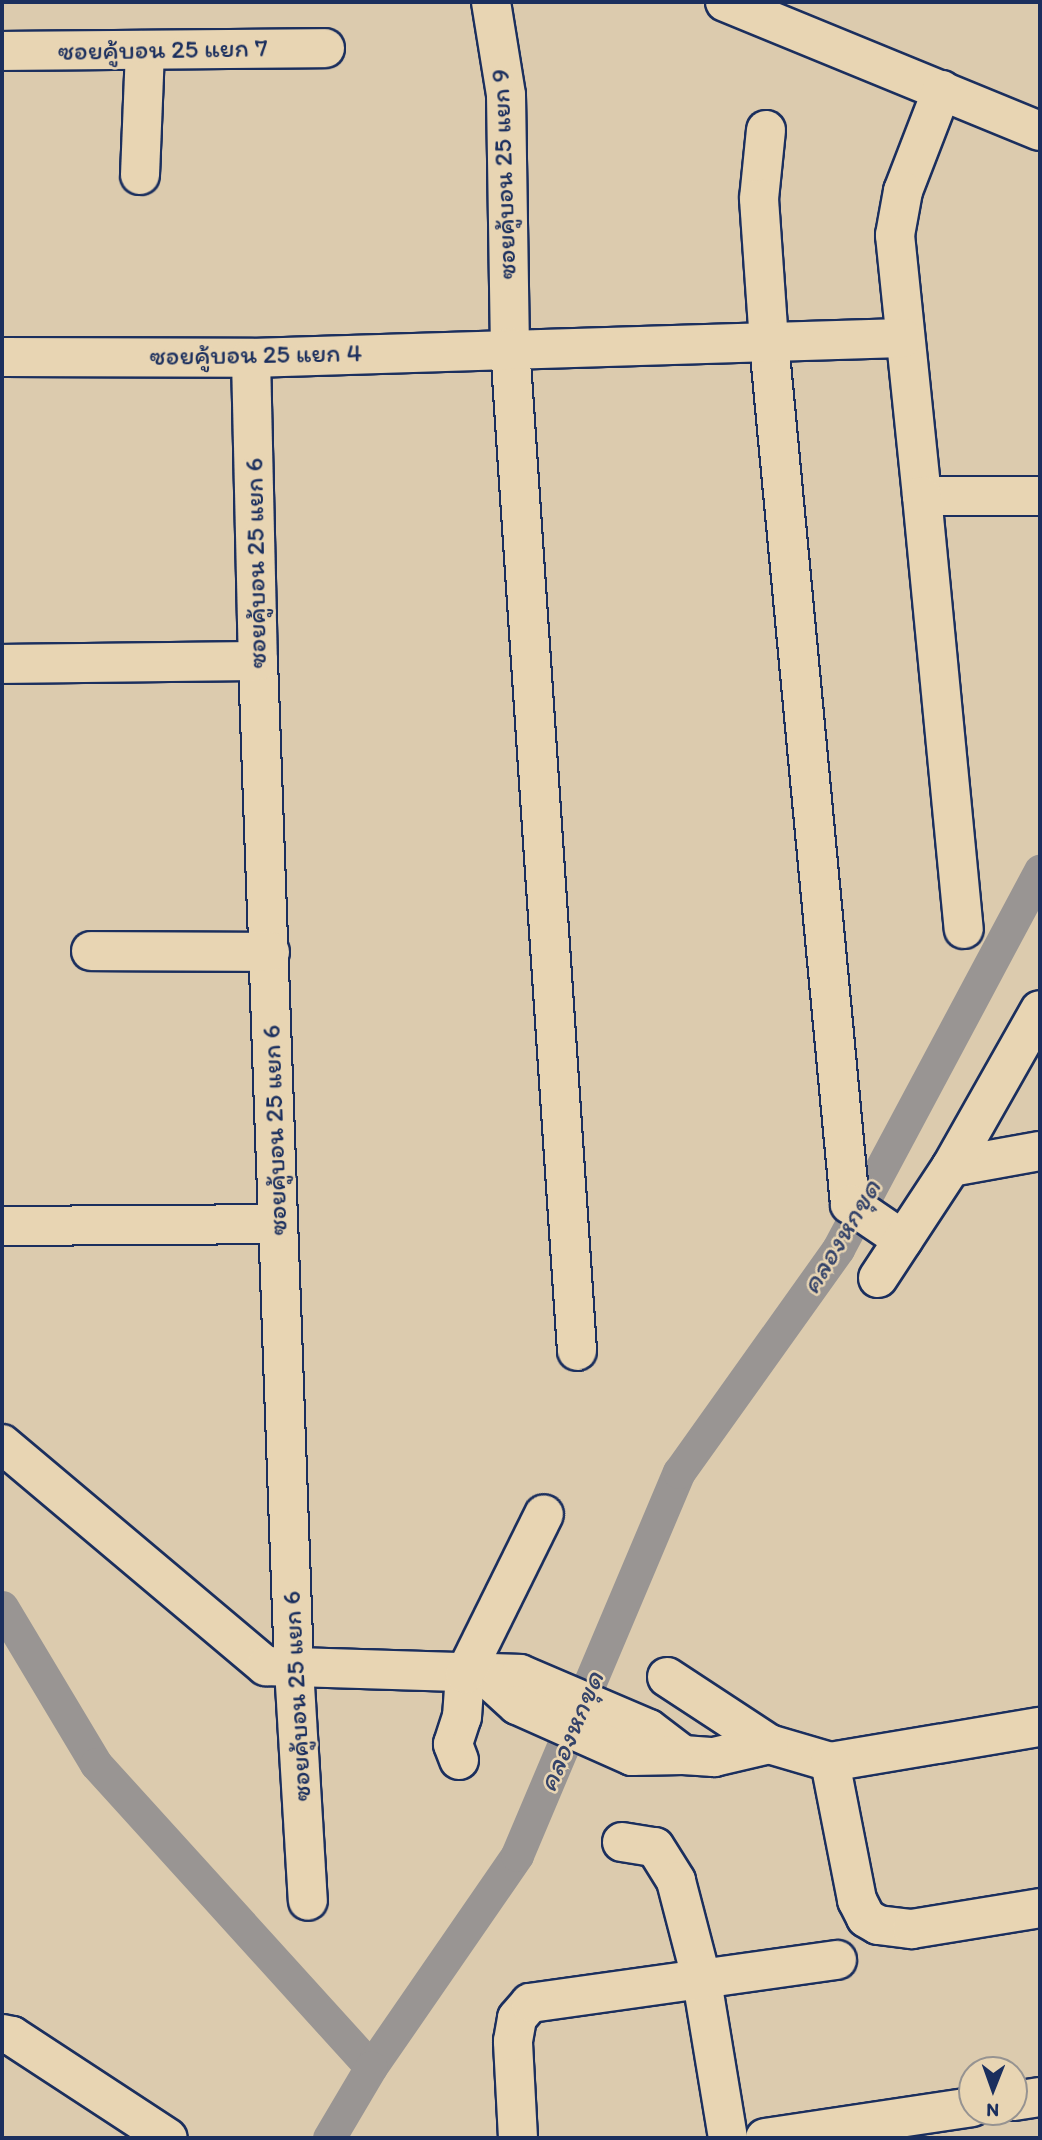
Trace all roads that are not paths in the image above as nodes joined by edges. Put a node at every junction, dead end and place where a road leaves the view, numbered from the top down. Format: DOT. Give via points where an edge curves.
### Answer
graph roads {
  1 [pos="491,2"];
  2 [pos="725,2"];
  3 [pos="325,48"];
  4 [pos="145,50"];
  5 [pos="2,51"];
  6 [pos="942,90"];
  7 [pos="766,130"];
  8 [pos="1040,131"];
  9 [pos="140,175"];
  10 [pos="903,338"];
  11 [pos="769,343"];
  12 [pos="510,347"];
  13 [pos="2,357"];
  14 [pos="251,358"];
  15 [pos="922,496"];
  16 [pos="1040,496"];
  17 [pos="258,661"];
  18 [pos="2,664"];
  19 [pos="964,929"];
  20 [pos="91,951"];
  21 [pos="270,952"];
  22 [pos="1040,1010"];
  23 [pos="1040,1151"];
  24 [pos="951,1167"];
  25 [pos="278,1224"];
  26 [pos="2,1226"];
  27 [pos="893,1232"];
  28 [pos="877,1278"];
  29 [pos="577,1351"];
  30 [pos="2,1444"];
  31 [pos="544,1514"];
  32 [pos="294,1668"];
  33 [pos="473,1673"];
  34 [pos="667,1677"];
  35 [pos="1040,1727"];
  36 [pos="769,1744"];
  37 [pos="459,1760"];
  38 [pos="830,1762"];
  39 [pos="622,1842"];
  40 [pos="308,1901"];
  41 [pos="1040,1908"];
  42 [pos="837,1960"];
  43 [pos="702,1981"];
  44 [pos="2,2034"];
  45 [pos="958,2109"];
  46 [pos="169,2138"];
  47 [pos="518,2138"];
  48 [pos="728,2138"];
  49 [pos="765,2138"];
  1 -- 12 [label="street, ซอยคู้บอน 25 แยก 9" via="506,95"];
  2 -- 6 [label="street"];
  3 -- 4 [label="street, ซอยคู้บอน 25 แยก 7"];
  4 -- 5 [label="street, ซอยคู้บอน 25 แยก 7"];
  4 -- 9 [label="street"];
  6 -- 8 [label="street"];
  6 -- 10 [label="street" via="903,191 895,235"];
  7 -- 11 [label="street" via="759,198"];
  10 -- 11 [label="street, ซอยคู้บอน 25 แยก 4"];
  10 -- 15 [label="street"];
  11 -- 12 [label="street, ซอยคู้บอน 25 แยก 4"];
  11 -- 27 [label="street" via="850,1204"];
  12 -- 14 [label="street, ซอยคู้บอน 25 แยก 4"];
  12 -- 29 [label="street, ซอยคู้บอน 25 แยก 9"];
  13 -- 14 [label="street, ซอยคู้บอน 25 แยก 4"];
  14 -- 17 [label="street, ซอยคู้บอน 25 แยก 6"];
  15 -- 16 [label="street"];
  15 -- 19 [label="street"];
  17 -- 18 [label="street"];
  17 -- 21 [label="street, ซอยคู้บอน 25 แยก 6"];
  20 -- 21 [label="street"];
  21 -- 25 [label="street, ซอยคู้บอน 25 แยก 6"];
  22 -- 24 [label="street"];
  23 -- 24 [label="street"];
  24 -- 27 [label="street"];
  25 -- 26 [label="street"];
  25 -- 32 [label="street, ซอยคู้บอน 25 แยก 6"];
  27 -- 28 [label="street"];
  30 -- 32 [label="street" via="266,1667"];
  31 -- 33 [label="street"];
  32 -- 33 [label="street"];
  32 -- 40 [label="street, ซอยคู้บอน 25 แยก 6"];
  33 -- 36 [label="street" via="640,1742 683,1755 714,1757"];
  33 -- 37 [label="street" via="453,1744"];
  34 -- 36 [label="street"];
  35 -- 38 [label="street"];
  36 -- 38 [label="street"];
  38 -- 41 [label="street" via="857,1900 866,1918 878,1926 912,1929"];
  39 -- 43 [label="street" via="655,1847 676,1881"];
  42 -- 43 [label="street"];
  43 -- 47 [label="street" via="530,2003 517,2018 513,2040"];
  43 -- 48 [label="street"];
  44 -- 46 [label="street" via="12,2036"];
  45 -- 49 [label="street"];
}
